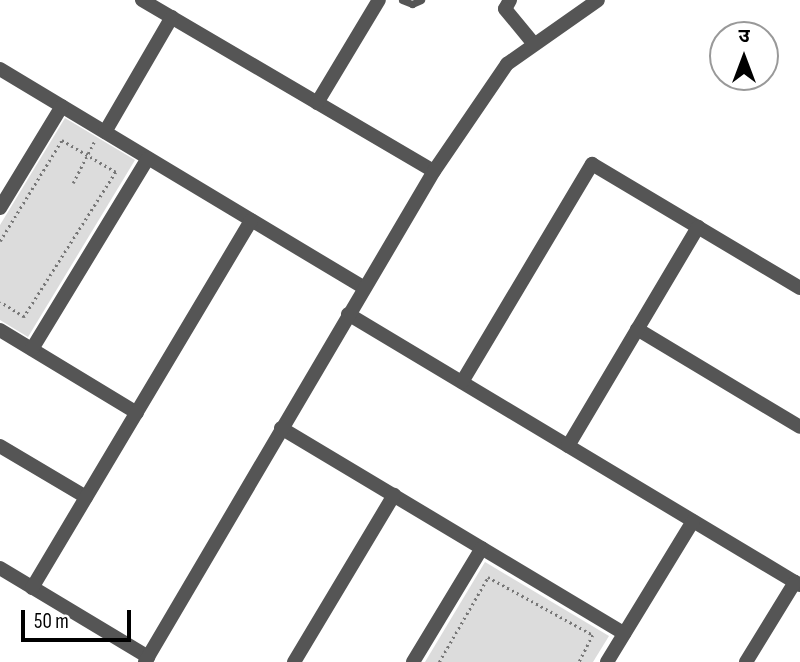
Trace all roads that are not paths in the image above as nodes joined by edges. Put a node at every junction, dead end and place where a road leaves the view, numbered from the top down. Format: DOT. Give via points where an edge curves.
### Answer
graph roads {
  1 [pos="142,0"];
  2 [pos="379,0"];
  3 [pos="402,0"];
  4 [pos="421,0"];
  5 [pos="510,0"];
  6 [pos="598,0"];
  7 [pos="172,17"];
  8 [pos="534,44"];
  9 [pos="0,69"];
  10 [pos="317,103"];
  11 [pos="62,106"];
  12 [pos="103,131"];
  13 [pos="148,158"];
  14 [pos="434,171"];
  15 [pos="0,208"];
  16 [pos="251,220"];
  17 [pos="698,227"];
  18 [pos="363,287"];
  19 [pos="800,288"];
  20 [pos="348,314"];
  21 [pos="637,329"];
  22 [pos="0,330"];
  23 [pos="33,349"];
  24 [pos="461,382"];
  25 [pos="137,413"];
  26 [pos="800,427"];
  27 [pos="281,428"];
  28 [pos="0,446"];
  29 [pos="568,446"];
  30 [pos="394,495"];
  31 [pos="86,497"];
  32 [pos="693,521"];
  33 [pos="482,548"];
  34 [pos="0,568"];
  35 [pos="797,583"];
  36 [pos="33,588"];
  37 [pos="624,633"];
  38 [pos="146,659"];
  39 [pos="294,662"];
  40 [pos="413,662"];
  41 [pos="607,662"];
  42 [pos="746,662"];
  1 -- 7 [label="street"];
  2 -- 10 [label="street"];
  3 -- 4 [label="lane" via="412,4"];
  5 -- 8 [label="street" via="505,9"];
  6 -- 8 [label="street"];
  7 -- 10 [label="street"];
  7 -- 12 [label="street"];
  8 -- 14 [label="street" via="507,64"];
  9 -- 11 [label="street"];
  10 -- 14 [label="street"];
  11 -- 12 [label="street"];
  11 -- 15 [label="street"];
  12 -- 13 [label="street"];
  13 -- 16 [label="street"];
  13 -- 23 [label="street"];
  14 -- 18 [label="street"];
  16 -- 18 [label="street"];
  16 -- 25 [label="street"];
  17 -- 19 [label="street"];
  17 -- 21 [label="street"];
  17 -- 24 [label="street" via="592,164"];
  18 -- 20 [label="street"];
  20 -- 24 [label="street"];
  20 -- 27 [label="street"];
  21 -- 26 [label="street"];
  21 -- 29 [label="street"];
  22 -- 23 [label="street"];
  23 -- 25 [label="street"];
  24 -- 29 [label="street"];
  25 -- 31 [label="street"];
  27 -- 30 [label="street"];
  27 -- 38 [label="street"];
  28 -- 31 [label="street"];
  29 -- 32 [label="street"];
  30 -- 33 [label="street"];
  30 -- 39 [label="street"];
  31 -- 36 [label="street"];
  32 -- 35 [label="street"];
  32 -- 37 [label="street"];
  33 -- 37 [label="street"];
  33 -- 40 [label="street"];
  34 -- 36 [label="street"];
  35 -- 42 [label="street"];
  36 -- 38 [label="street"];
  37 -- 41 [label="street"];
}
